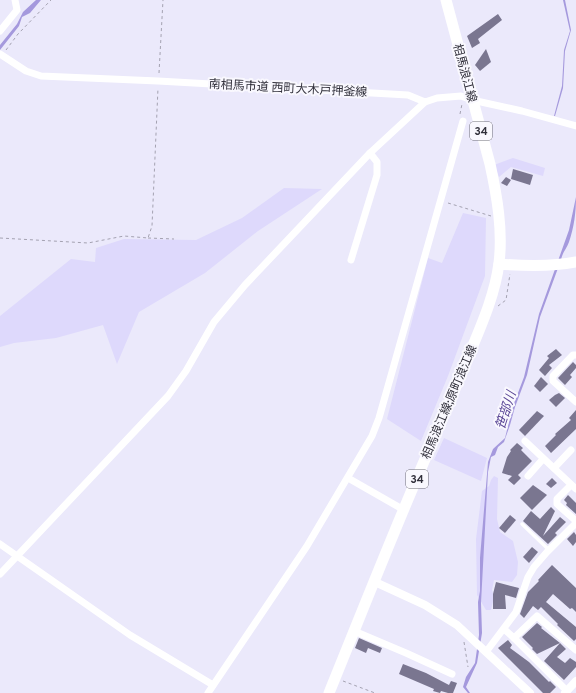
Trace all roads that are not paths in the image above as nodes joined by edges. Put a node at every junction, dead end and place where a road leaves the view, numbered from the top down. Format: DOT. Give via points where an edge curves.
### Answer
graph roads {
  1 [pos="15,0"];
  2 [pos="446,0"];
  3 [pos="0,31"];
  4 [pos="1,54"];
  5 [pos="467,100"];
  6 [pos="425,102"];
  7 [pos="461,119"];
  8 [pos="576,126"];
  9 [pos="370,153"];
  10 [pos="351,260"];
  11 [pos="576,262"];
  12 [pos="499,264"];
  13 [pos="576,355"];
  14 [pos="576,402"];
  15 [pos="525,441"];
  16 [pos="571,450"];
  17 [pos="543,459"];
  18 [pos="554,468"];
  19 [pos="528,476"];
  20 [pos="348,478"];
  21 [pos="574,487"];
  22 [pos="404,510"];
  23 [pos="576,522"];
  24 [pos="522,524"];
  25 [pos="0,544"];
  26 [pos="549,550"];
  27 [pos="17,557"];
  28 [pos="0,574"];
  29 [pos="375,582"];
  30 [pos="504,629"];
  31 [pos="354,631"];
  32 [pos="514,638"];
  33 [pos="484,650"];
  34 [pos="576,650"];
  35 [pos="452,674"];
  36 [pos="576,681"];
  37 [pos="213,685"];
  38 [pos="566,692"];
  39 [pos="208,693"];
  40 [pos="329,693"];
  41 [pos="530,693"];
  1 -- 3 [label="street" via="17,10"];
  2 -- 5 [label="main road, 相馬浪江線 / 34"];
  4 -- 6 [label="street, 南相馬市道 西町大木戸押釜線" via="26,71 40,76 408,95"];
  5 -- 6 [label="street" via="461,96"];
  5 -- 8 [label="street" via="522,111"];
  5 -- 12 [label="main road, 相馬浪江線 / 34" via="490,164 497,199"];
  6 -- 9 [label="street"];
  7 -- 20 [label="street" via="441,202 379,418 372,436"];
  9 -- 10 [label="street" via="377,162 377,175"];
  9 -- 27 [label="street" via="274,253 214,322 186,371 168,396"];
  11 -- 12 [label="main road" via="549,266"];
  12 -- 22 [label="main road, 相馬浪江線;原町浪江線 / 34" via="476,339"];
  13 -- 14 [label="street" via="573,355 553,376 553,381"];
  15 -- 17 [label="street"];
  16 -- 18 [label="street"];
  17 -- 18 [label="street"];
  17 -- 19 [label="street"];
  18 -- 21 [label="street"];
  20 -- 22 [label="street"];
  20 -- 37 [label="street"];
  21 -- 23 [label="street" via="557,499 557,504"];
  22 -- 29 [label="main road, 相馬浪江線;原町浪江線 / 34"];
  23 -- 26 [label="street"];
  24 -- 26 [label="lane"];
  25 -- 27 [label="street"];
  26 -- 30 [label="street" via="531,572 516,612"];
  27 -- 28 [label="street"];
  27 -- 37 [label="street" via="130,635"];
  29 -- 31 [label="main road, 相馬浪江線;原町浪江線 / 34"];
  29 -- 33 [label="street" via="436,611"];
  30 -- 32 [label="street"];
  30 -- 33 [label="street"];
  31 -- 35 [label="street"];
  31 -- 40 [label="main road, 相馬浪江線;原町浪江線 / 34"];
  32 -- 34 [label="street" via="537,616"];
  32 -- 38 [label="street"];
  33 -- 41 [label="street"];
  36 -- 38 [label="street"];
  37 -- 39 [label="street"];
}
